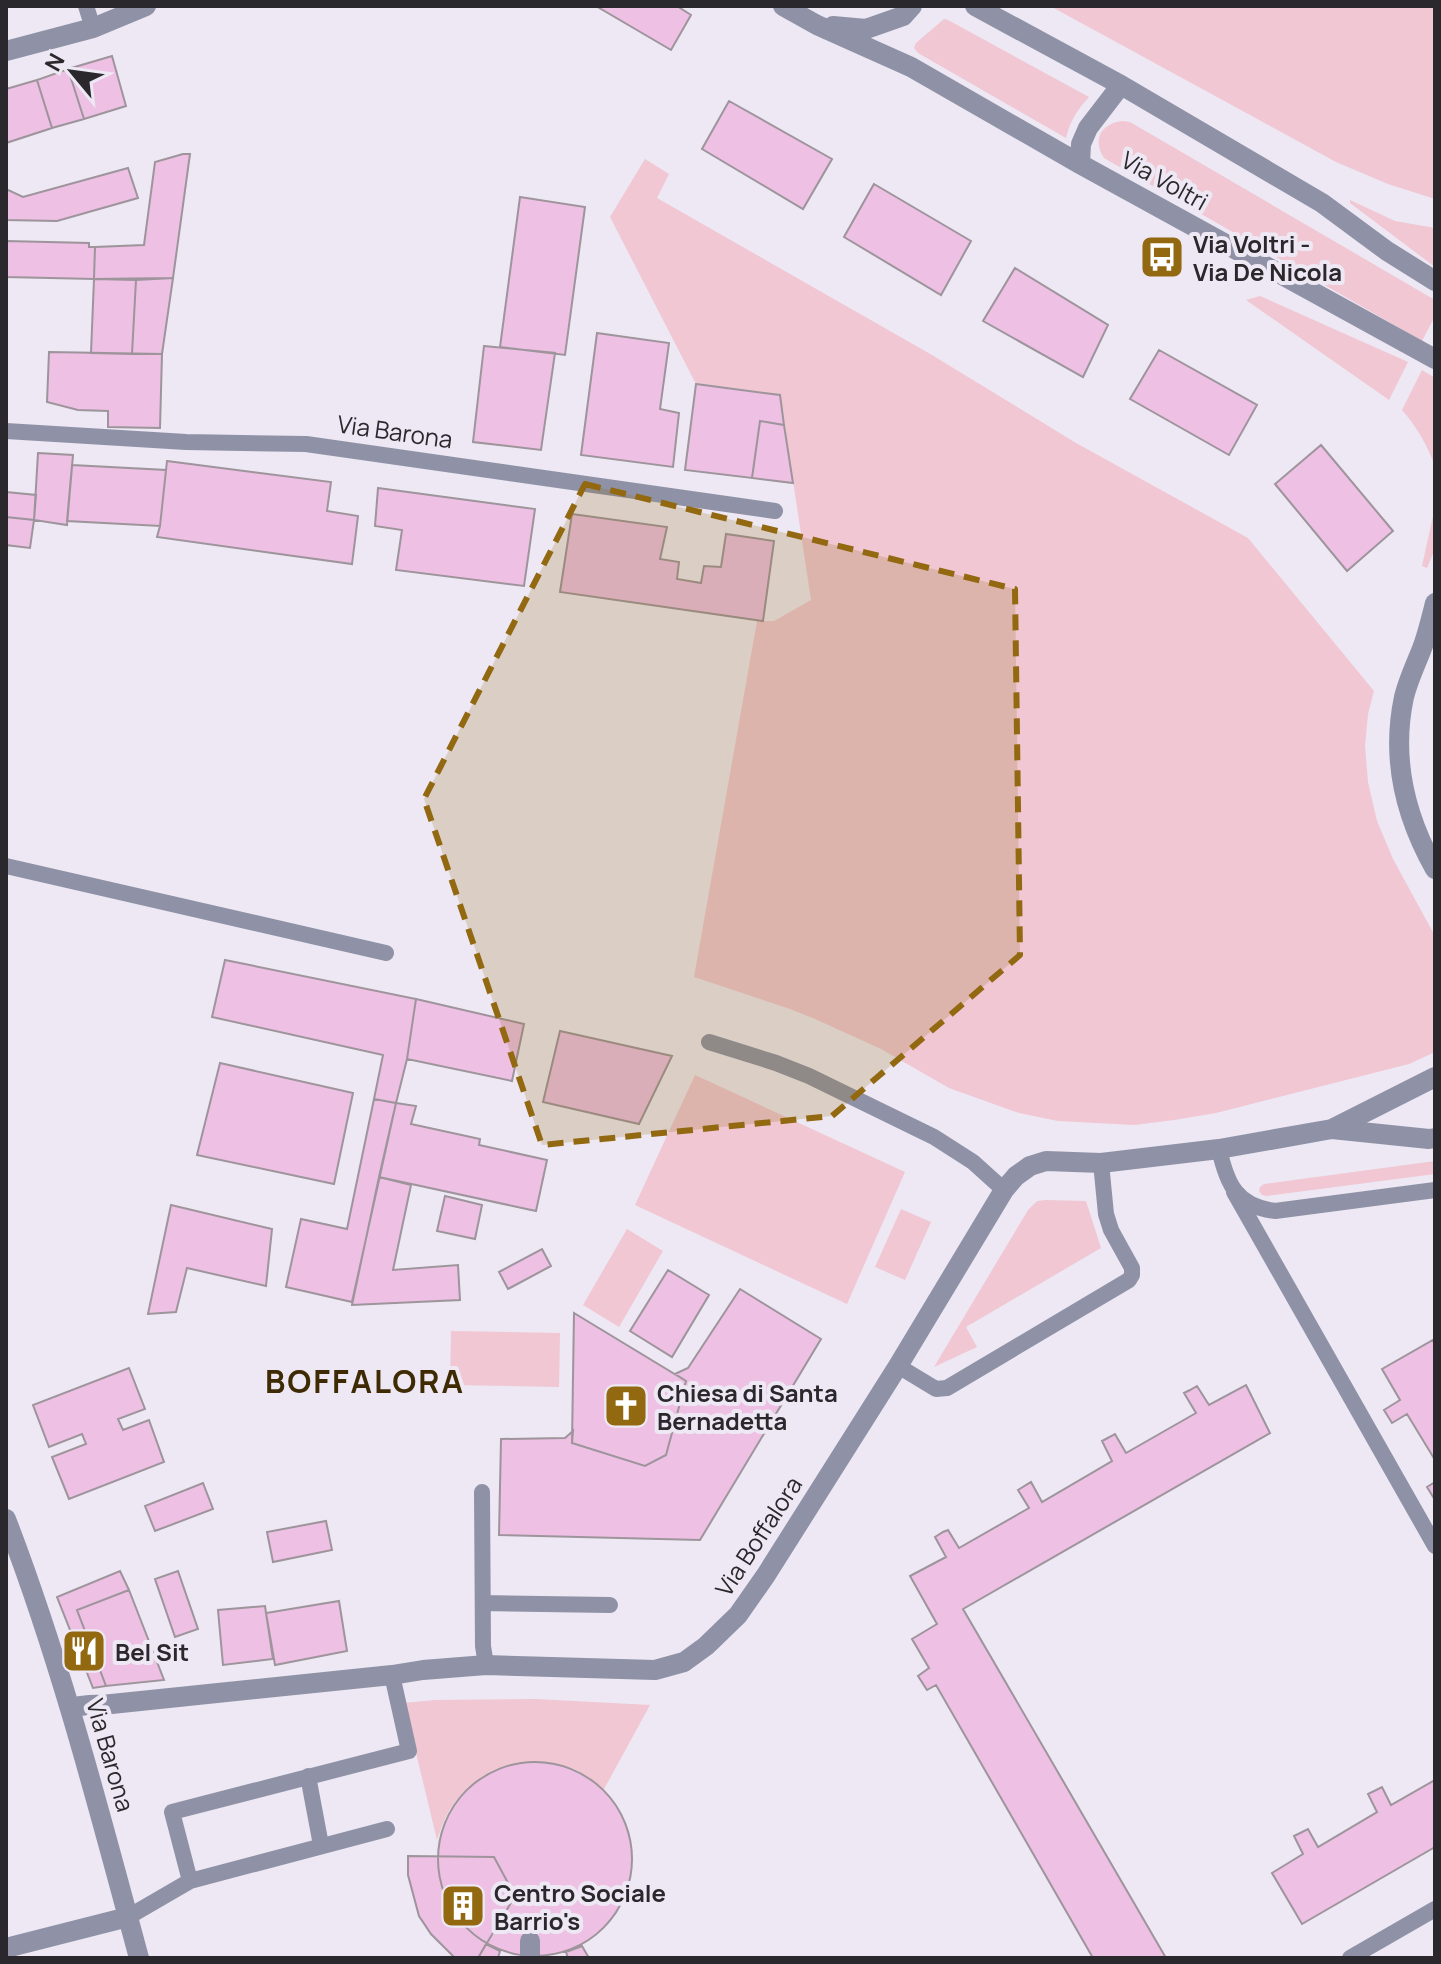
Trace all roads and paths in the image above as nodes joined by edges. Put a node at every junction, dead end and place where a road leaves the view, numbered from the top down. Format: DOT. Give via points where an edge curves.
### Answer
graph roads {
  1 [pos="86,6"];
  2 [pos="146,6"];
  3 [pos="912,6"];
  4 [pos="975,6"];
  5 [pos="791,9"];
  6 [pos="817,25"];
  7 [pos="93,28"];
  8 [pos="6,51"];
  9 [pos="1121,85"];
  10 [pos="1080,164"];
  11 [pos="1435,281"];
  12 [pos="1435,359"];
  13 [pos="6,431"];
  14 [pos="775,511"];
  15 [pos="1435,603"];
  16 [pos="1429,641"];
  17 [pos="6,866"];
  18 [pos="1435,869"];
  19 [pos="386,953"];
  20 [pos="709,1042"];
  21 [pos="1435,1077"];
  22 [pos="1332,1129"];
  23 [pos="1435,1138"];
  24 [pos="1219,1149"];
  25 [pos="1101,1163"];
  26 [pos="1004,1190"];
  27 [pos="1435,1190"];
  28 [pos="1234,1192"];
  29 [pos="898,1366"];
  30 [pos="482,1492"];
  31 [pos="6,1519"];
  32 [pos="1435,1546"];
  33 [pos="483,1603"];
  34 [pos="610,1605"];
  35 [pos="486,1665"];
  36 [pos="392,1675"];
  37 [pos="71,1707"];
  38 [pos="308,1776"];
  39 [pos="387,1829"];
  40 [pos="321,1845"];
  41 [pos="190,1881"];
  42 [pos="1435,1909"];
  43 [pos="128,1917"];
  44 [pos="6,1948"];
  45 [pos="139,1958"];
  46 [pos="1350,1958"];
  1 -- 7 [label="lane"];
  2 -- 7 [label="street"];
  3 -- 6 [label="street, Via Voltri" via="903,16 866,29"];
  4 -- 9 [label="street"];
  5 -- 6 [label="street, Via Voltri"];
  6 -- 10 [label="street, Via Voltri" via="911,67"];
  7 -- 8 [label="street"];
  9 -- 10 [label="street" via="1088,128"];
  9 -- 11 [label="street" via="1322,203"];
  10 -- 12 [label="street, Via Voltri"];
  13 -- 14 [label="lane, Via Barona" via="306,444"];
  15 -- 16 [label="street"];
  16 -- 18 [label="street" via="1404,697 1398,745 1412,821"];
  17 -- 19 [label="lane"];
  20 -- 26 [label="lane" via="809,1076 934,1137"];
  21 -- 22 [label="street, Via Boffalora"];
  22 -- 23 [label="street, Via Boffalora"];
  22 -- 24 [label="street, Via Boffalora"];
  24 -- 25 [label="street, Via Boffalora"];
  24 -- 28 [label="lane"];
  25 -- 26 [label="street, Via Boffalora" via="1038,1163"];
  25 -- 29 [label="lane" via="1106,1214 1132,1268 1129,1280 947,1388 936,1389"];
  26 -- 29 [label="street, Via Boffalora"];
  27 -- 28 [label="lane" via="1275,1211"];
  28 -- 32 [label="lane"];
  29 -- 35 [label="street, Via Boffalora" via="738,1615 684,1662 655,1670"];
  30 -- 33 [label="lane"];
  31 -- 37 [label="street, Via Barona"];
  33 -- 34 [label="lane"];
  33 -- 35 [label="lane"];
  35 -- 36 [label="street, Via Boffalora"];
  36 -- 37 [label="street, Via Boffalora"];
  36 -- 38 [label="lane, Via Barona" via="409,1751"];
  37 -- 43 [label="street, Via Barona"];
  38 -- 40 [label="lane"];
  38 -- 41 [label="lane, Via Barona" via="172,1812"];
  39 -- 40 [label="lane"];
  40 -- 41 [label="lane"];
  41 -- 43 [label="lane"];
  42 -- 46 [label="lane"];
  43 -- 44 [label="street"];
  43 -- 45 [label="street, Via Barona"];
}
